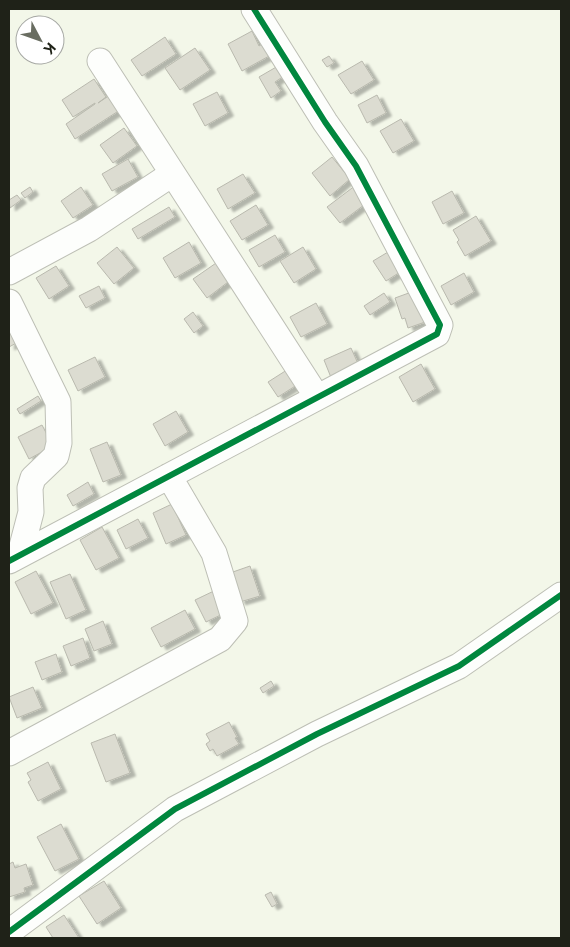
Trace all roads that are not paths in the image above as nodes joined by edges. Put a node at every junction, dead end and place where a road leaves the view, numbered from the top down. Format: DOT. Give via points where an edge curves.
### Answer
graph roads {
  1 [pos="254,9"];
  2 [pos="100,61"];
  3 [pos="172,174"];
  4 [pos="9,272"];
  5 [pos="9,302"];
  6 [pos="317,397"];
  7 [pos="170,476"];
  8 [pos="14,558"];
  9 [pos="561,595"];
  10 [pos="9,753"];
  11 [pos="9,932"];
  1 -- 6 [label="street" via="356,166 440,325 437,334"];
  2 -- 3 [label="street"];
  3 -- 4 [label="street" via="90,229"];
  3 -- 6 [label="street"];
  5 -- 8 [label="street" via="58,402 59,443 56,456 33,478 31,512"];
  6 -- 7 [label="street"];
  7 -- 8 [label="street"];
  7 -- 10 [label="street" via="214,553 234,621 220,639"];
  9 -- 11 [label="street" via="459,666 317,734 175,809"];
}
